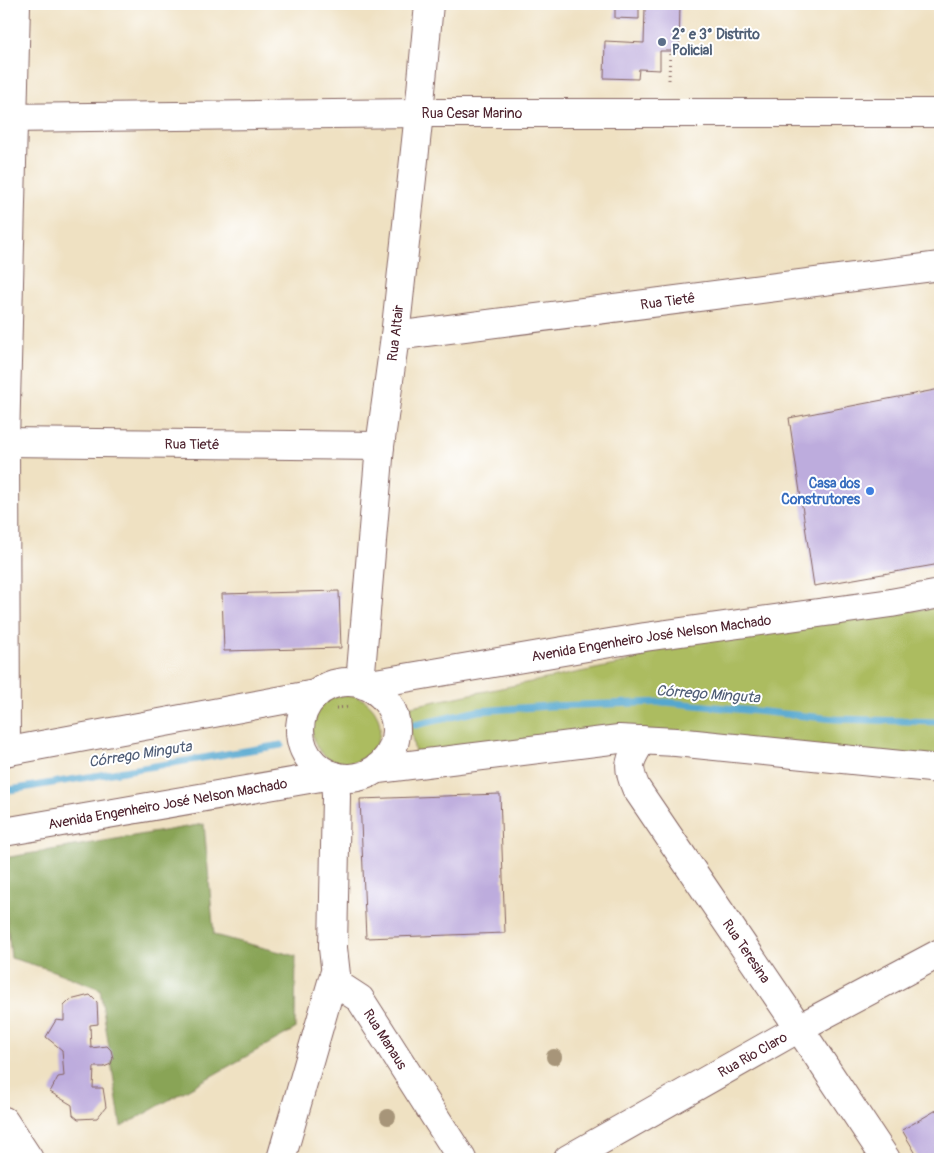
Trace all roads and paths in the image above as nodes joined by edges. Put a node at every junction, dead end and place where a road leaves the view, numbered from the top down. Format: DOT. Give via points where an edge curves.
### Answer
graph roads {
  1 [pos="16,4"];
  2 [pos="429,4"];
  3 [pos="670,51"];
  4 [pos="669,80"];
  5 [pos="419,113"];
  6 [pos="940,113"];
  7 [pos="9,118"];
  8 [pos="940,266"];
  9 [pos="395,336"];
  10 [pos="4,442"];
  11 [pos="380,446"];
  12 [pos="940,594"];
  13 [pos="356,684"];
  14 [pos="321,701"];
  15 [pos="642,740"];
  16 [pos="5,752"];
  17 [pos="940,768"];
  18 [pos="347,779"];
  19 [pos="4,832"];
  20 [pos="940,953"];
  21 [pos="331,995"];
  22 [pos="799,1028"];
  23 [pos="4,1121"];
  24 [pos="28,1159"];
  25 [pos="281,1159"];
  26 [pos="462,1159"];
  27 [pos="568,1159"];
  28 [pos="886,1159"];
  1 -- 7 [label="street"];
  2 -- 5 [label="street, Rua Altair"];
  3 -- 4 [label="path"];
  5 -- 6 [label="street, Rua Cesar Marino"];
  5 -- 7 [label="street, Rua Cesar Marino"];
  5 -- 9 [label="street, Rua Altair"];
  7 -- 10 [label="street"];
  8 -- 9 [label="street, Rua Tietê"];
  9 -- 11 [label="street, Rua Altair"];
  10 -- 11 [label="street, Rua Tietê"];
  10 -- 16 [label="street"];
  11 -- 13 [label="street, Rua Altair"];
  12 -- 13 [label="street, Avenida Engenheiro José Nelson Machado"];
  13 -- 14 [label="path"];
  13 -- 14 [label="street, Avenida Engenheiro José Nelson Machado" via="325,688"];
  13 -- 18 [label="street" via="381,694 388,703 397,727 396,740 392,752"];
  14 -- 16 [label="street"];
  14 -- 18 [label="street" via="307,705 301,716 301,742 306,754 325,773"];
  15 -- 17 [label="street, Avenida Engenheiro José Nelson Machado"];
  15 -- 18 [label="street, Avenida Engenheiro José Nelson Machado" via="619,739"];
  15 -- 22 [label="street, Rua Teresina" via="633,755 629,772 636,788"];
  18 -- 19 [label="street, Avenida Engenheiro José Nelson Machado"];
  18 -- 21 [label="street"];
  20 -- 22 [label="street, Rua Rio Claro"];
  21 -- 25 [label="street"];
  21 -- 26 [label="street, Rua Manaus" via="360,999"];
  22 -- 27 [label="street, Rua Rio Claro"];
  22 -- 28 [label="street, Rua Teresina"];
  23 -- 24 [label="street"];
}
